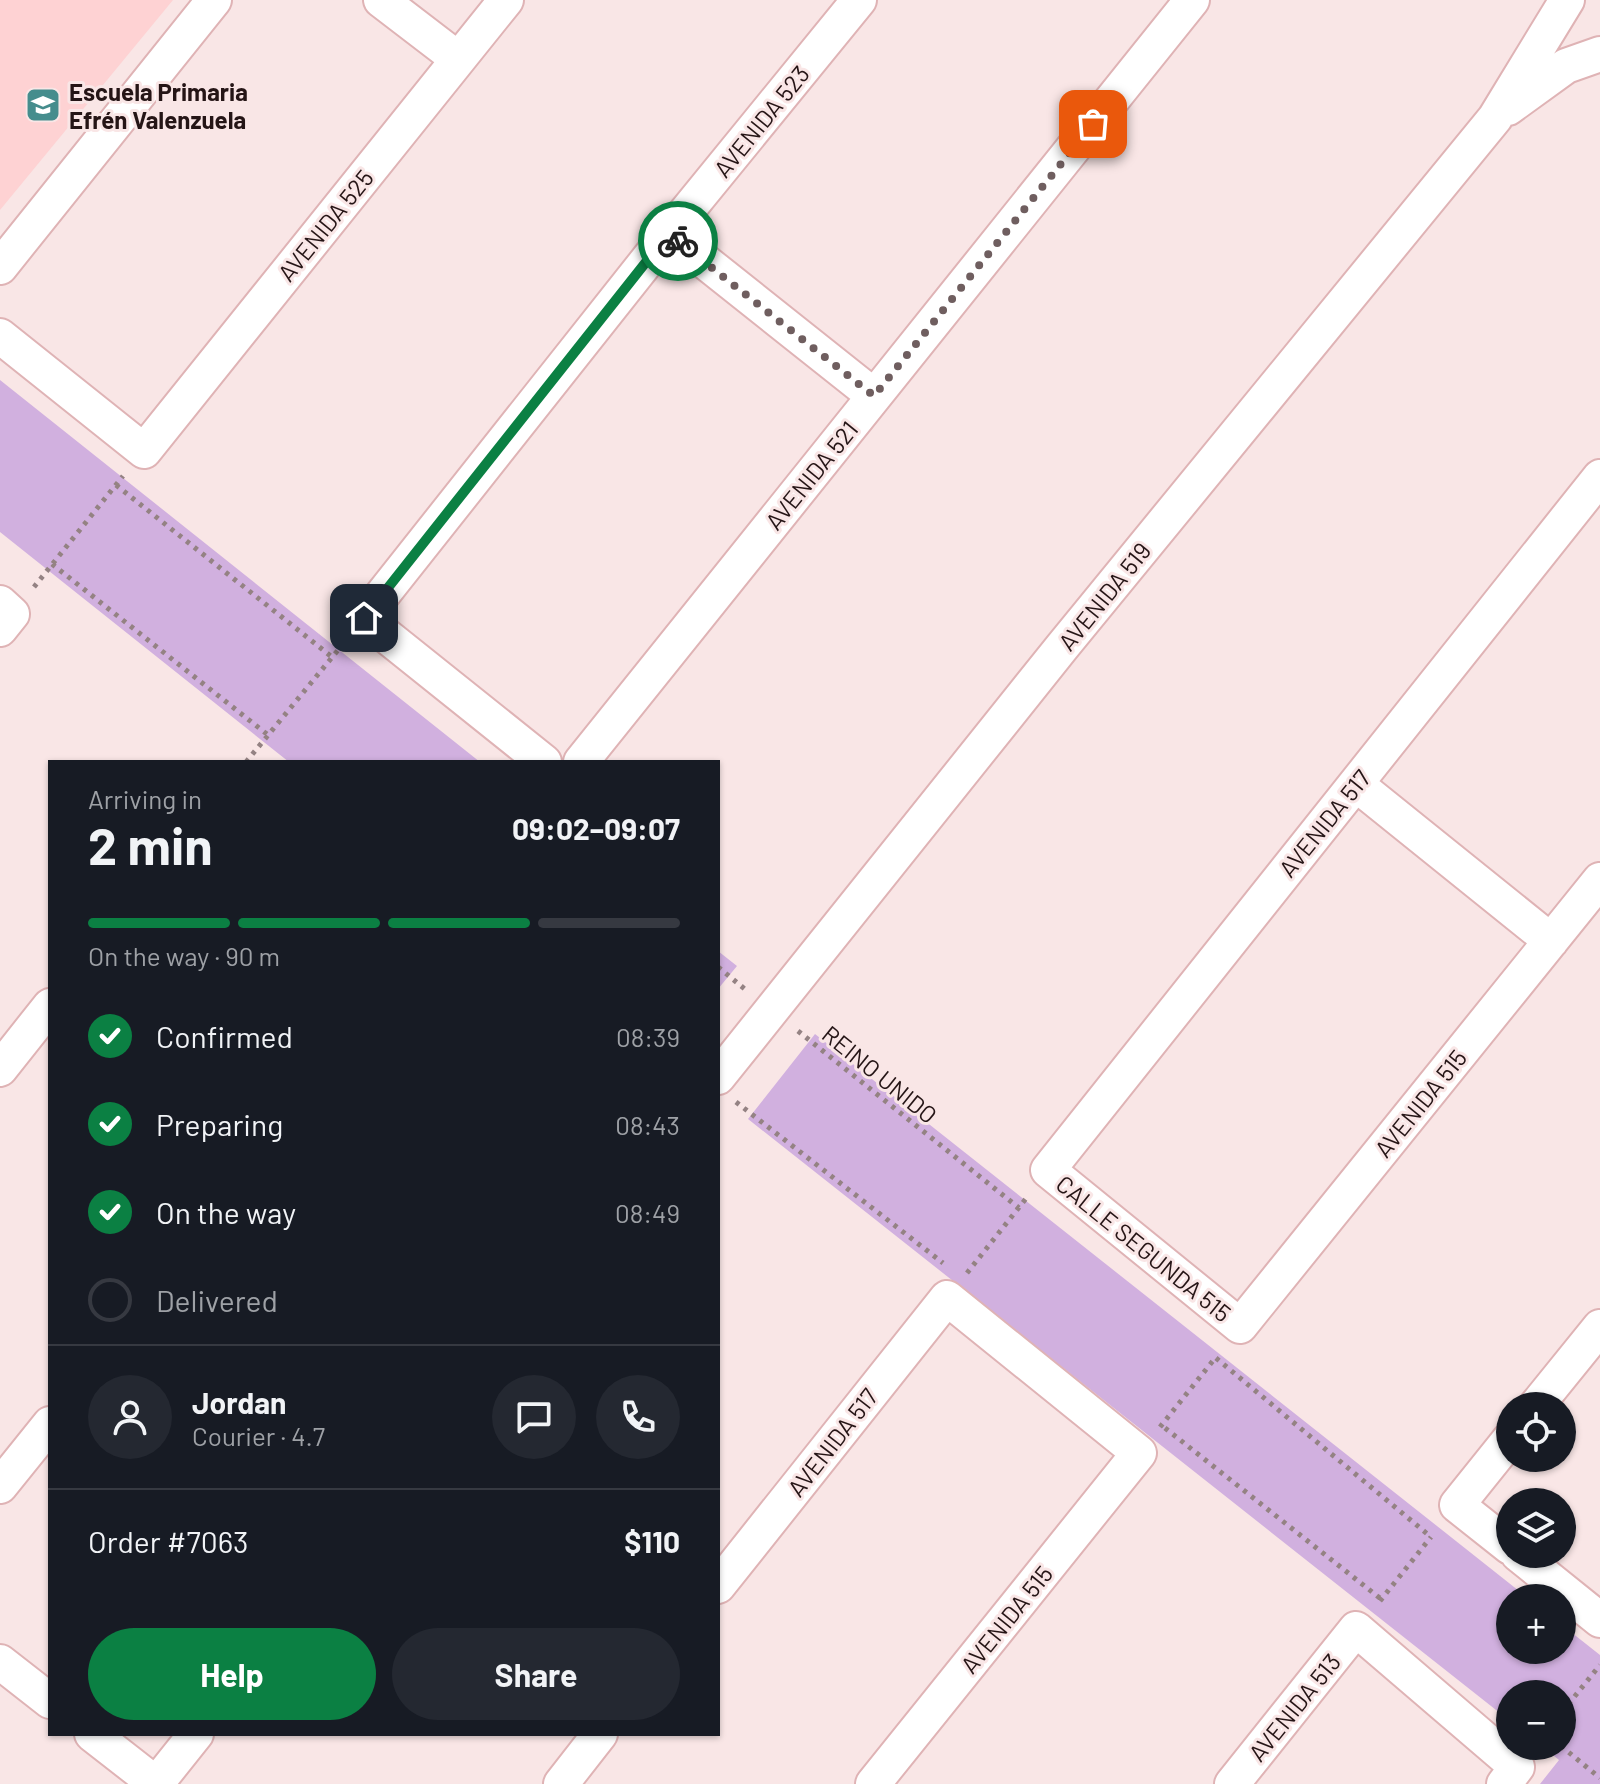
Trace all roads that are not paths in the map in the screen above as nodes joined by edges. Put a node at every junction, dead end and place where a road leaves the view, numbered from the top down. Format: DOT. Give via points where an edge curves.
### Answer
graph roads {
  1 [pos="214,0"];
  2 [pos="381,0"];
  3 [pos="506,0"];
  4 [pos="859,0"];
  5 [pos="1192,0"];
  6 [pos="1567,0"];
  7 [pos="1600,54"];
  8 [pos="458,59"];
  9 [pos="1495,118"];
  10 [pos="669,233"];
  11 [pos="0,267"];
  12 [pos="0,336"];
  13 [pos="874,396"];
  14 [pos="1600,477"];
  15 [pos="542,760"];
  16 [pos="583,760"];
  17 [pos="1356,784"];
  18 [pos="1600,880"];
  19 [pos="1551,941"];
  20 [pos="48,1009"];
  21 [pos="0,1069"];
  22 [pos="724,1088"];
  23 [pos="1048,1170"];
  24 [pos="1240,1326"];
  25 [pos="1600,1327"];
  26 [pos="1547,1392"];
  27 [pos="48,1426"];
  28 [pos="1139,1453"];
  29 [pos="1496,1456"];
  30 [pos="0,1486"];
  31 [pos="1496,1536"];
  32 [pos="1535,1568"];
  33 [pos="720,1583"];
  34 [pos="1600,1620"];
  35 [pos="0,1662"];
  36 [pos="48,1699"];
  37 [pos="95,1736"];
  38 [pos="194,1736"];
  39 [pos="598,1736"];
  40 [pos="1511,1776"];
  41 [pos="156,1784"];
  42 [pos="561,1784"];
  43 [pos="873,1784"];
  44 [pos="1232,1784"];
  1 -- 11 [label="street"];
  2 -- 8 [label="street"];
  3 -- 8 [label="street, AVENIDA 525"];
  4 -- 10 [label="street, AVENIDA 523"];
  5 -- 13 [label="street, AVENIDA 521"];
  6 -- 9 [label="street, AVENIDA 519"];
  7 -- 9 [label="street, AVENIDA 519" via="1566,66"];
  8 -- 12 [label="street, AVENIDA 525" via="144,451"];
  9 -- 22 [label="street, AVENIDA 519" via="1072,634 772,1011"];
  10 -- 13 [label="street"];
  10 -- 15 [label="street, AVENIDA 523" via="364,618"];
  13 -- 16 [label="street, AVENIDA 521"];
  14 -- 17 [label="street, AVENIDA 517"];
  17 -- 19 [label="street"];
  17 -- 23 [label="street, AVENIDA 517"];
  18 -- 19 [label="street, AVENIDA 515"];
  19 -- 24 [label="street, AVENIDA 515"];
  20 -- 21 [label="street"];
  23 -- 24 [label="street, CALLE SEGUNDA 515"];
  25 -- 26 [label="street"];
  27 -- 30 [label="street"];
  28 -- 33 [label="street, AVENIDA 517" via="955,1289"];
  28 -- 43 [label="street, AVENIDA 515"];
  29 -- 31 [label="street" via="1457,1505"];
  32 -- 34 [label="street"];
  35 -- 36 [label="street"];
  37 -- 41 [label="street"];
  38 -- 41 [label="street"];
  39 -- 42 [label="street"];
  40 -- 44 [label="street, AVENIDA 513" via="1356,1629"];
}
